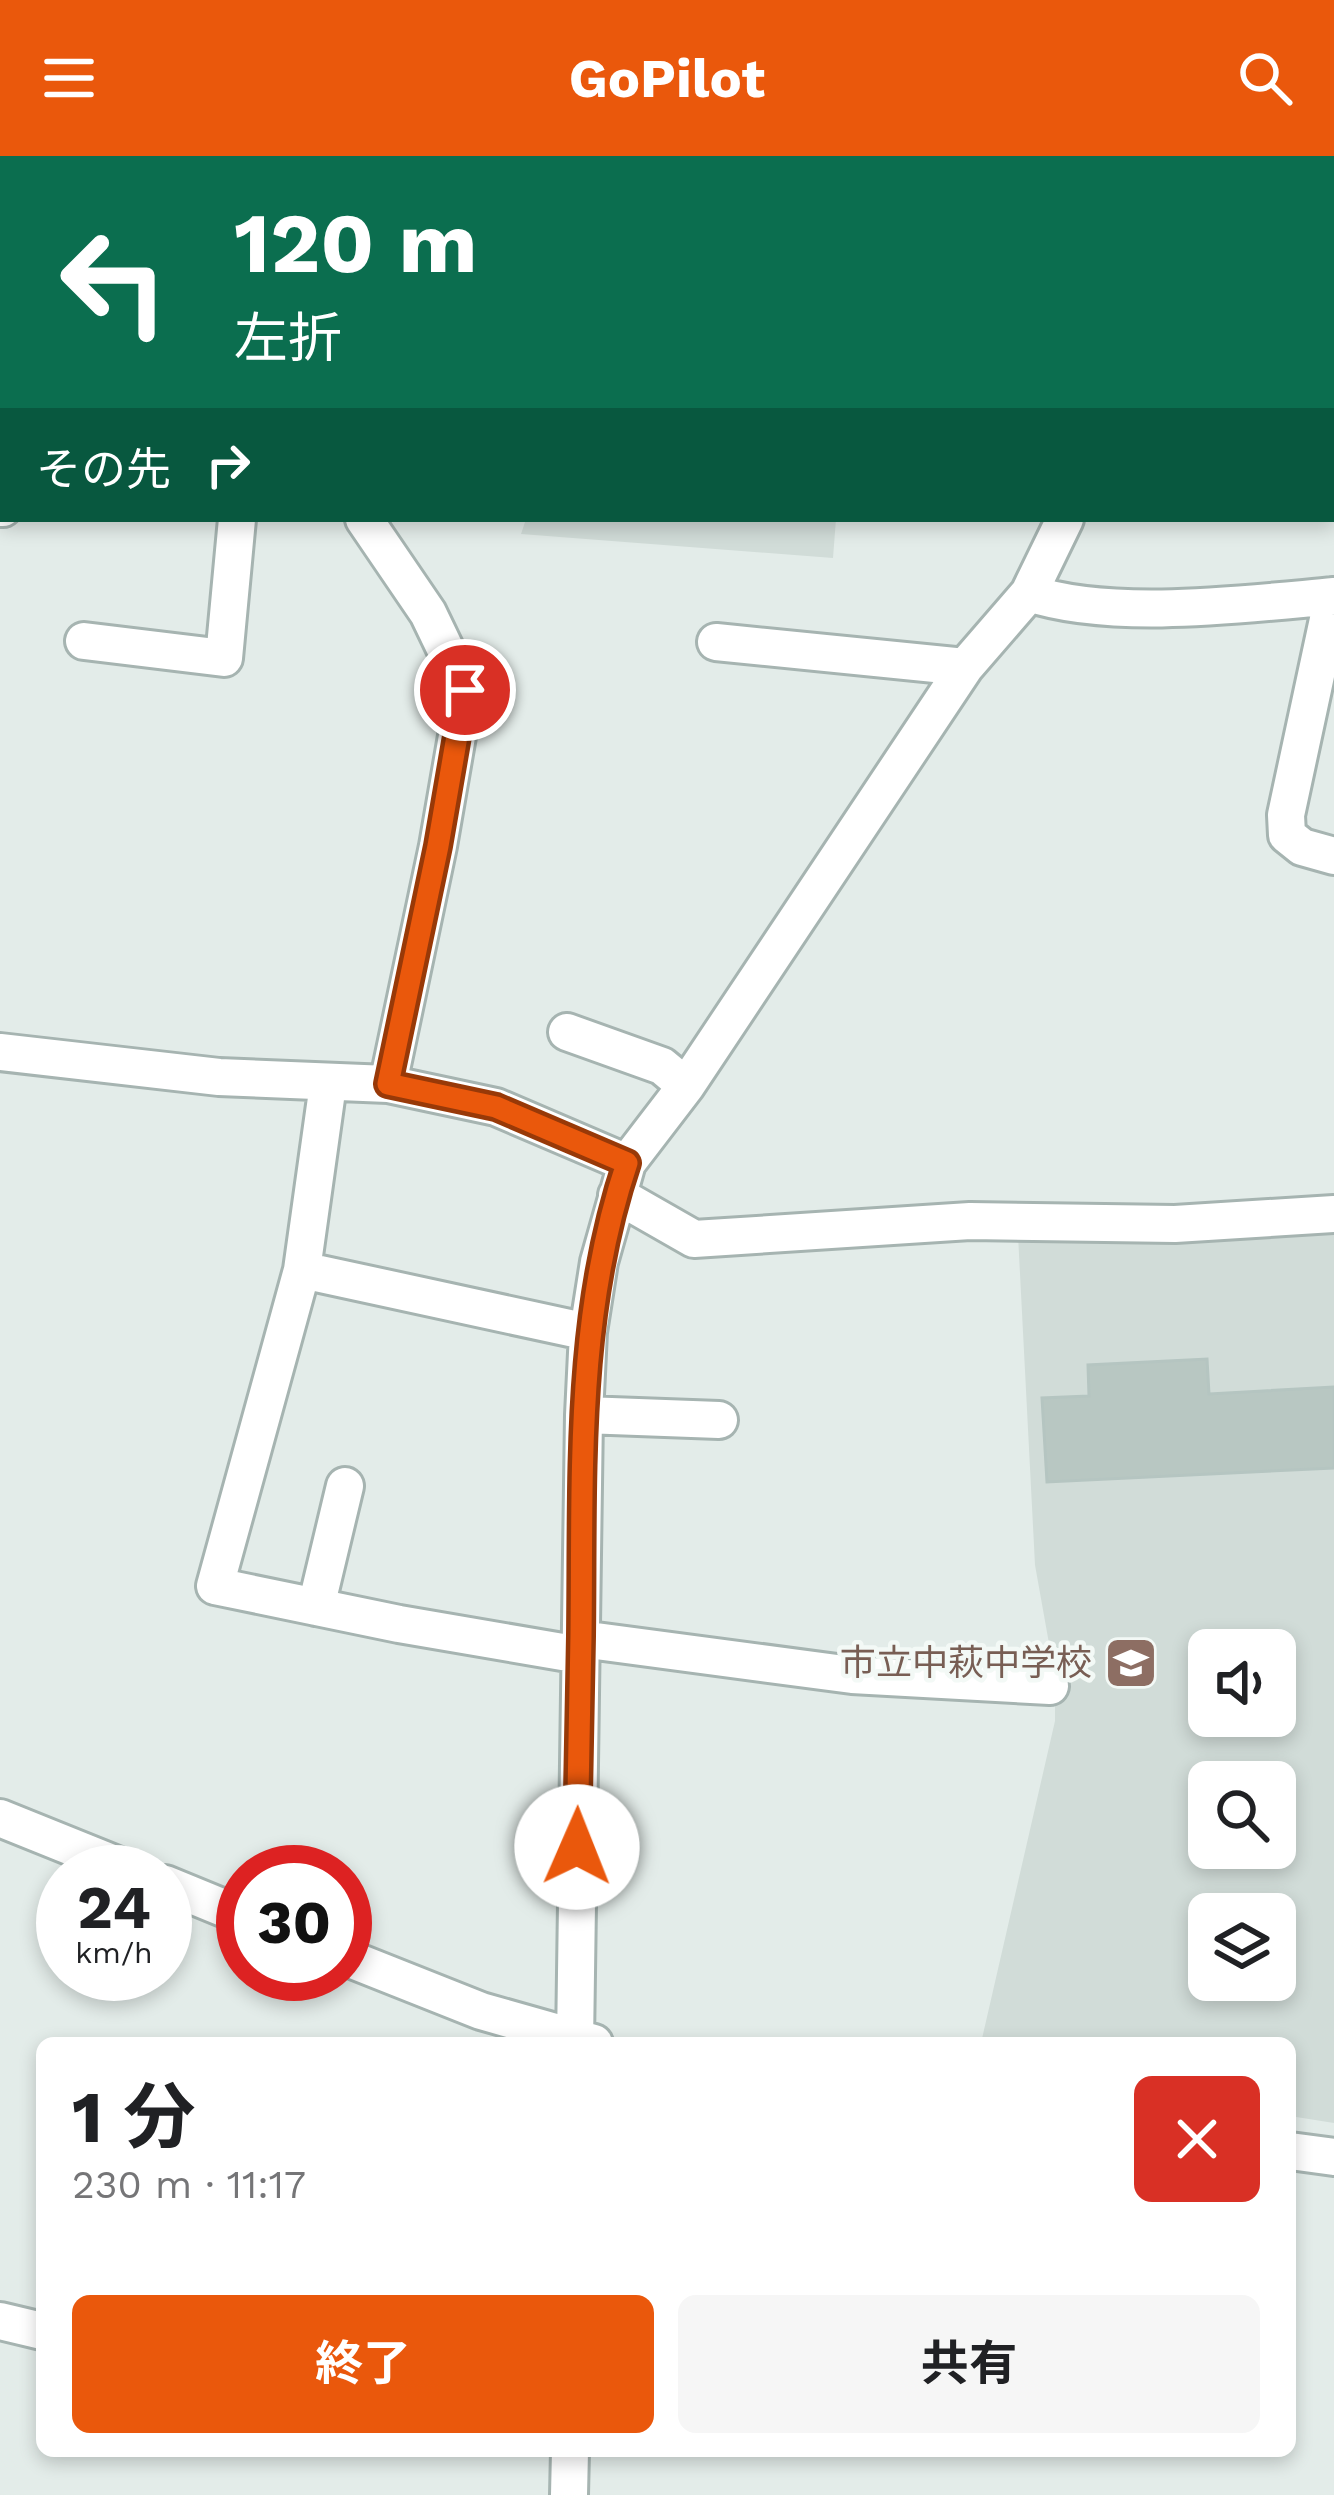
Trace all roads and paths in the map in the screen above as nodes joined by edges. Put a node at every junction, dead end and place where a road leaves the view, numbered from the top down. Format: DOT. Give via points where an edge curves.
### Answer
graph roads {
  1 [pos="237,522"];
  2 [pos="366,522"];
  3 [pos="1063,522"];
  4 [pos="1029,593"];
  5 [pos="1334,596"];
  6 [pos="84,641"];
  7 [pos="716,642"];
  8 [pos="964,668"];
  9 [pos="1334,856"];
  10 [pos="567,1032"];
  11 [pos="0,1052"];
  12 [pos="328,1084"];
  13 [pos="388,1084"];
  14 [pos="686,1086"];
  15 [pos="622,1179"];
  16 [pos="1334,1214"];
  17 [pos="302,1270"];
  18 [pos="589,1333"];
  19 [pos="584,1415"];
  20 [pos="719,1420"];
  21 [pos="346,1486"];
  22 [pos="316,1606"];
  23 [pos="580,1647"];
  24 [pos="1050,1686"];
  25 [pos="0,1818"];
  26 [pos="67,1845"];
  27 [pos="372,1968"];
  28 [pos="565,2037"];
  29 [pos="581,2037"];
  30 [pos="1296,2151"];
  31 [pos="1334,2157"];
  32 [pos="0,2321"];
  33 [pos="36,2330"];
  34 [pos="570,2457"];
  35 [pos="569,2495"];
  1 -- 6 [label="street" via="224,658"];
  2 -- 13 [label="street" via="428,613 465,690"];
  3 -- 4 [label="street"];
  4 -- 5 [label="street" via="1061,604 1147,607"];
  4 -- 8 [label="street"];
  5 -- 9 [label="street" via="1286,815 1287,835 1301,847"];
  7 -- 8 [label="street"];
  8 -- 14 [label="street"];
  10 -- 14 [label="street" via="662,1066"];
  11 -- 12 [label="street"];
  12 -- 13 [label="street"];
  12 -- 17 [label="street"];
  13 -- 15 [label="street" via="496,1107"];
  14 -- 15 [label="street"];
  15 -- 16 [label="street" via="694,1239 970,1221 1175,1224"];
  15 -- 18 [label="street"];
  17 -- 18 [label="street"];
  17 -- 22 [label="street" via="215,1586"];
  18 -- 19 [label="street"];
  19 -- 20 [label="street"];
  19 -- 23 [label="street"];
  21 -- 22 [label="street"];
  22 -- 23 [label="street"];
  23 -- 24 [label="street"];
  23 -- 29 [label="street"];
  25 -- 26 [label="street"];
  27 -- 28 [label="street"];
  30 -- 31 [label="street"];
  32 -- 33 [label="street"];
  34 -- 35 [label="street"];
}
